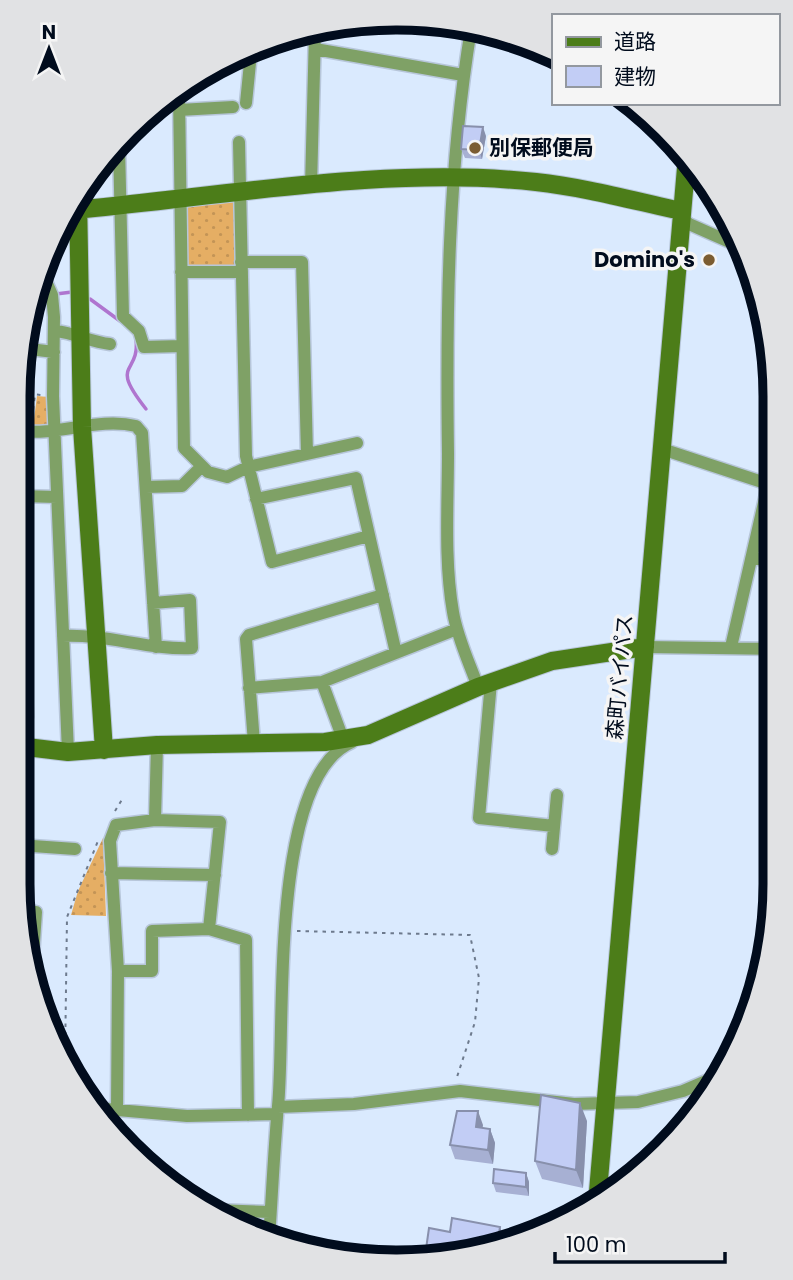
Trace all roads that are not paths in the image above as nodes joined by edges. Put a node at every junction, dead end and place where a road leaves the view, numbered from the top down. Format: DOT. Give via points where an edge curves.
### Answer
graph roads {
  1 [pos="470,37"];
  2 [pos="314,39"];
  3 [pos="314,49"];
  4 [pos="249,61"];
  5 [pos="463,75"];
  6 [pos="179,102"];
  7 [pos="179,110"];
  8 [pos="239,142"];
  9 [pos="119,157"];
  10 [pos="685,170"];
  11 [pos="455,178"];
  12 [pos="311,186"];
  13 [pos="240,194"];
  14 [pos="180,200"];
  15 [pos="85,204"];
  16 [pos="121,206"];
  17 [pos="78,214"];
  18 [pos="677,214"];
  19 [pos="728,240"];
  20 [pos="242,267"];
  21 [pos="181,272"];
  22 [pos="47,284"];
  23 [pos="55,331"];
  24 [pos="81,334"];
  25 [pos="110,344"];
  26 [pos="182,346"];
  27 [pos="33,349"];
  28 [pos="54,352"];
  29 [pos="82,427"];
  30 [pos="55,431"];
  31 [pos="30,432"];
  32 [pos="358,443"];
  33 [pos="662,449"];
  34 [pos="307,454"];
  35 [pos="201,467"];
  36 [pos="248,467"];
  37 [pos="763,482"];
  38 [pos="146,487"];
  39 [pos="30,496"];
  40 [pos="57,497"];
  41 [pos="256,499"];
  42 [pos="763,506"];
  43 [pos="369,536"];
  44 [pos="751,559"];
  45 [pos="763,559"];
  46 [pos="383,595"];
  47 [pos="153,603"];
  48 [pos="457,629"];
  49 [pos="63,636"];
  50 [pos="95,636"];
  51 [pos="645,647"];
  52 [pos="731,647"];
  53 [pos="156,648"];
  54 [pos="763,648"];
  55 [pos="396,653"];
  56 [pos="322,682"];
  57 [pos="485,685"];
  58 [pos="250,688"];
  59 [pos="368,735"];
  60 [pos="343,739"];
  61 [pos="254,743"];
  62 [pos="157,745"];
  63 [pos="30,747"];
  64 [pos="104,750"];
  65 [pos="68,752"];
  66 [pos="557,795"];
  67 [pos="155,820"];
  68 [pos="554,826"];
  69 [pos="30,846"];
  70 [pos="75,849"];
  71 [pos="552,849"];
  72 [pos="111,873"];
  73 [pos="215,875"];
  74 [pos="31,912"];
  75 [pos="209,929"];
  76 [pos="34,938"];
  77 [pos="118,971"];
  78 [pos="704,1082"];
  79 [pos="606,1102"];
  80 [pos="108,1109"];
  81 [pos="117,1110"];
  82 [pos="277,1111"];
  83 [pos="248,1115"];
  84 [pos="598,1189"];
  85 [pos="231,1211"];
  86 [pos="271,1212"];
  87 [pos="270,1227"];
  1 -- 5 [label="street"];
  2 -- 3 [label="street"];
  3 -- 5 [label="street"];
  3 -- 12 [label="street"];
  4 -- 7 [label="street" via="240,105"];
  5 -- 11 [label="street"];
  6 -- 7 [label="street"];
  7 -- 14 [label="street"];
  8 -- 13 [label="street"];
  9 -- 16 [label="street"];
  10 -- 18 [label="street, 森町バイパス"];
  11 -- 12 [label="street"];
  11 -- 18 [label="street" via="537,183"];
  11 -- 48 [label="street" via="447,388 450,587"];
  12 -- 13 [label="street"];
  13 -- 14 [label="street"];
  13 -- 20 [label="street"];
  14 -- 16 [label="street"];
  14 -- 21 [label="street"];
  15 -- 16 [label="street"];
  16 -- 26 [label="street" via="122,316 139,331 144,347"];
  17 -- 24 [label="street"];
  18 -- 19 [label="street"];
  18 -- 33 [label="street, 森町バイパス"];
  20 -- 21 [label="street"];
  20 -- 34 [label="street" via="302,262"];
  20 -- 36 [label="street"];
  21 -- 26 [label="street"];
  22 -- 23 [label="street"];
  23 -- 24 [label="street"];
  23 -- 28 [label="street"];
  24 -- 25 [label="street"];
  24 -- 29 [label="street"];
  26 -- 35 [label="street" via="184,448"];
  27 -- 28 [label="street"];
  28 -- 30 [label="street"];
  29 -- 30 [label="street"];
  29 -- 38 [label="street" via="125,425 139,429"];
  29 -- 50 [label="street"];
  30 -- 31 [label="street"];
  30 -- 40 [label="street"];
  32 -- 34 [label="street"];
  33 -- 37 [label="street"];
  33 -- 51 [label="street, 森町バイパス"];
  34 -- 36 [label="street"];
  35 -- 36 [label="street" via="227,477"];
  35 -- 38 [label="street" via="182,486"];
  36 -- 41 [label="street"];
  38 -- 47 [label="street"];
  39 -- 40 [label="street"];
  40 -- 49 [label="street"];
  41 -- 43 [label="street" via="356,478"];
  41 -- 43 [label="street" via="272,562"];
  42 -- 44 [label="street"];
  43 -- 46 [label="street"];
  44 -- 45 [label="street"];
  44 -- 52 [label="street"];
  46 -- 55 [label="street"];
  46 -- 58 [label="street" via="248,635"];
  47 -- 53 [label="street"];
  47 -- 53 [label="street" via="190,600 192,648"];
  48 -- 55 [label="street"];
  48 -- 57 [label="street"];
  49 -- 50 [label="street"];
  49 -- 65 [label="street"];
  50 -- 53 [label="street"];
  50 -- 64 [label="street"];
  51 -- 52 [label="street"];
  51 -- 57 [label="street" via="552,661"];
  51 -- 79 [label="street, 森町バイパス"];
  52 -- 54 [label="street"];
  55 -- 56 [label="street"];
  56 -- 58 [label="street"];
  56 -- 60 [label="street"];
  57 -- 59 [label="street"];
  57 -- 68 [label="street" via="479,818"];
  58 -- 61 [label="street"];
  59 -- 60 [label="street"];
  59 -- 82 [label="street" via="339,747 321,767 305,810 282,931"];
  60 -- 61 [label="street"];
  61 -- 62 [label="street"];
  62 -- 64 [label="street"];
  62 -- 67 [label="street"];
  63 -- 65 [label="street"];
  64 -- 65 [label="street"];
  66 -- 68 [label="street"];
  67 -- 72 [label="street" via="116,825 110,841"];
  67 -- 73 [label="street" via="220,822"];
  68 -- 71 [label="street"];
  69 -- 70 [label="street"];
  72 -- 73 [label="street"];
  72 -- 77 [label="street"];
  73 -- 75 [label="street"];
  74 -- 76 [label="street" via="36,912"];
  75 -- 77 [label="street" via="152,931 152,971"];
  75 -- 83 [label="street" via="246,940"];
  77 -- 81 [label="street"];
  78 -- 79 [label="street" via="638,1102"];
  79 -- 82 [label="street" via="574,1104 460,1091"];
  79 -- 84 [label="street, 森町バイパス"];
  80 -- 81 [label="street"];
  81 -- 83 [label="street"];
  82 -- 83 [label="street"];
  82 -- 86 [label="street"];
  85 -- 86 [label="street"];
  86 -- 87 [label="street"];
}
